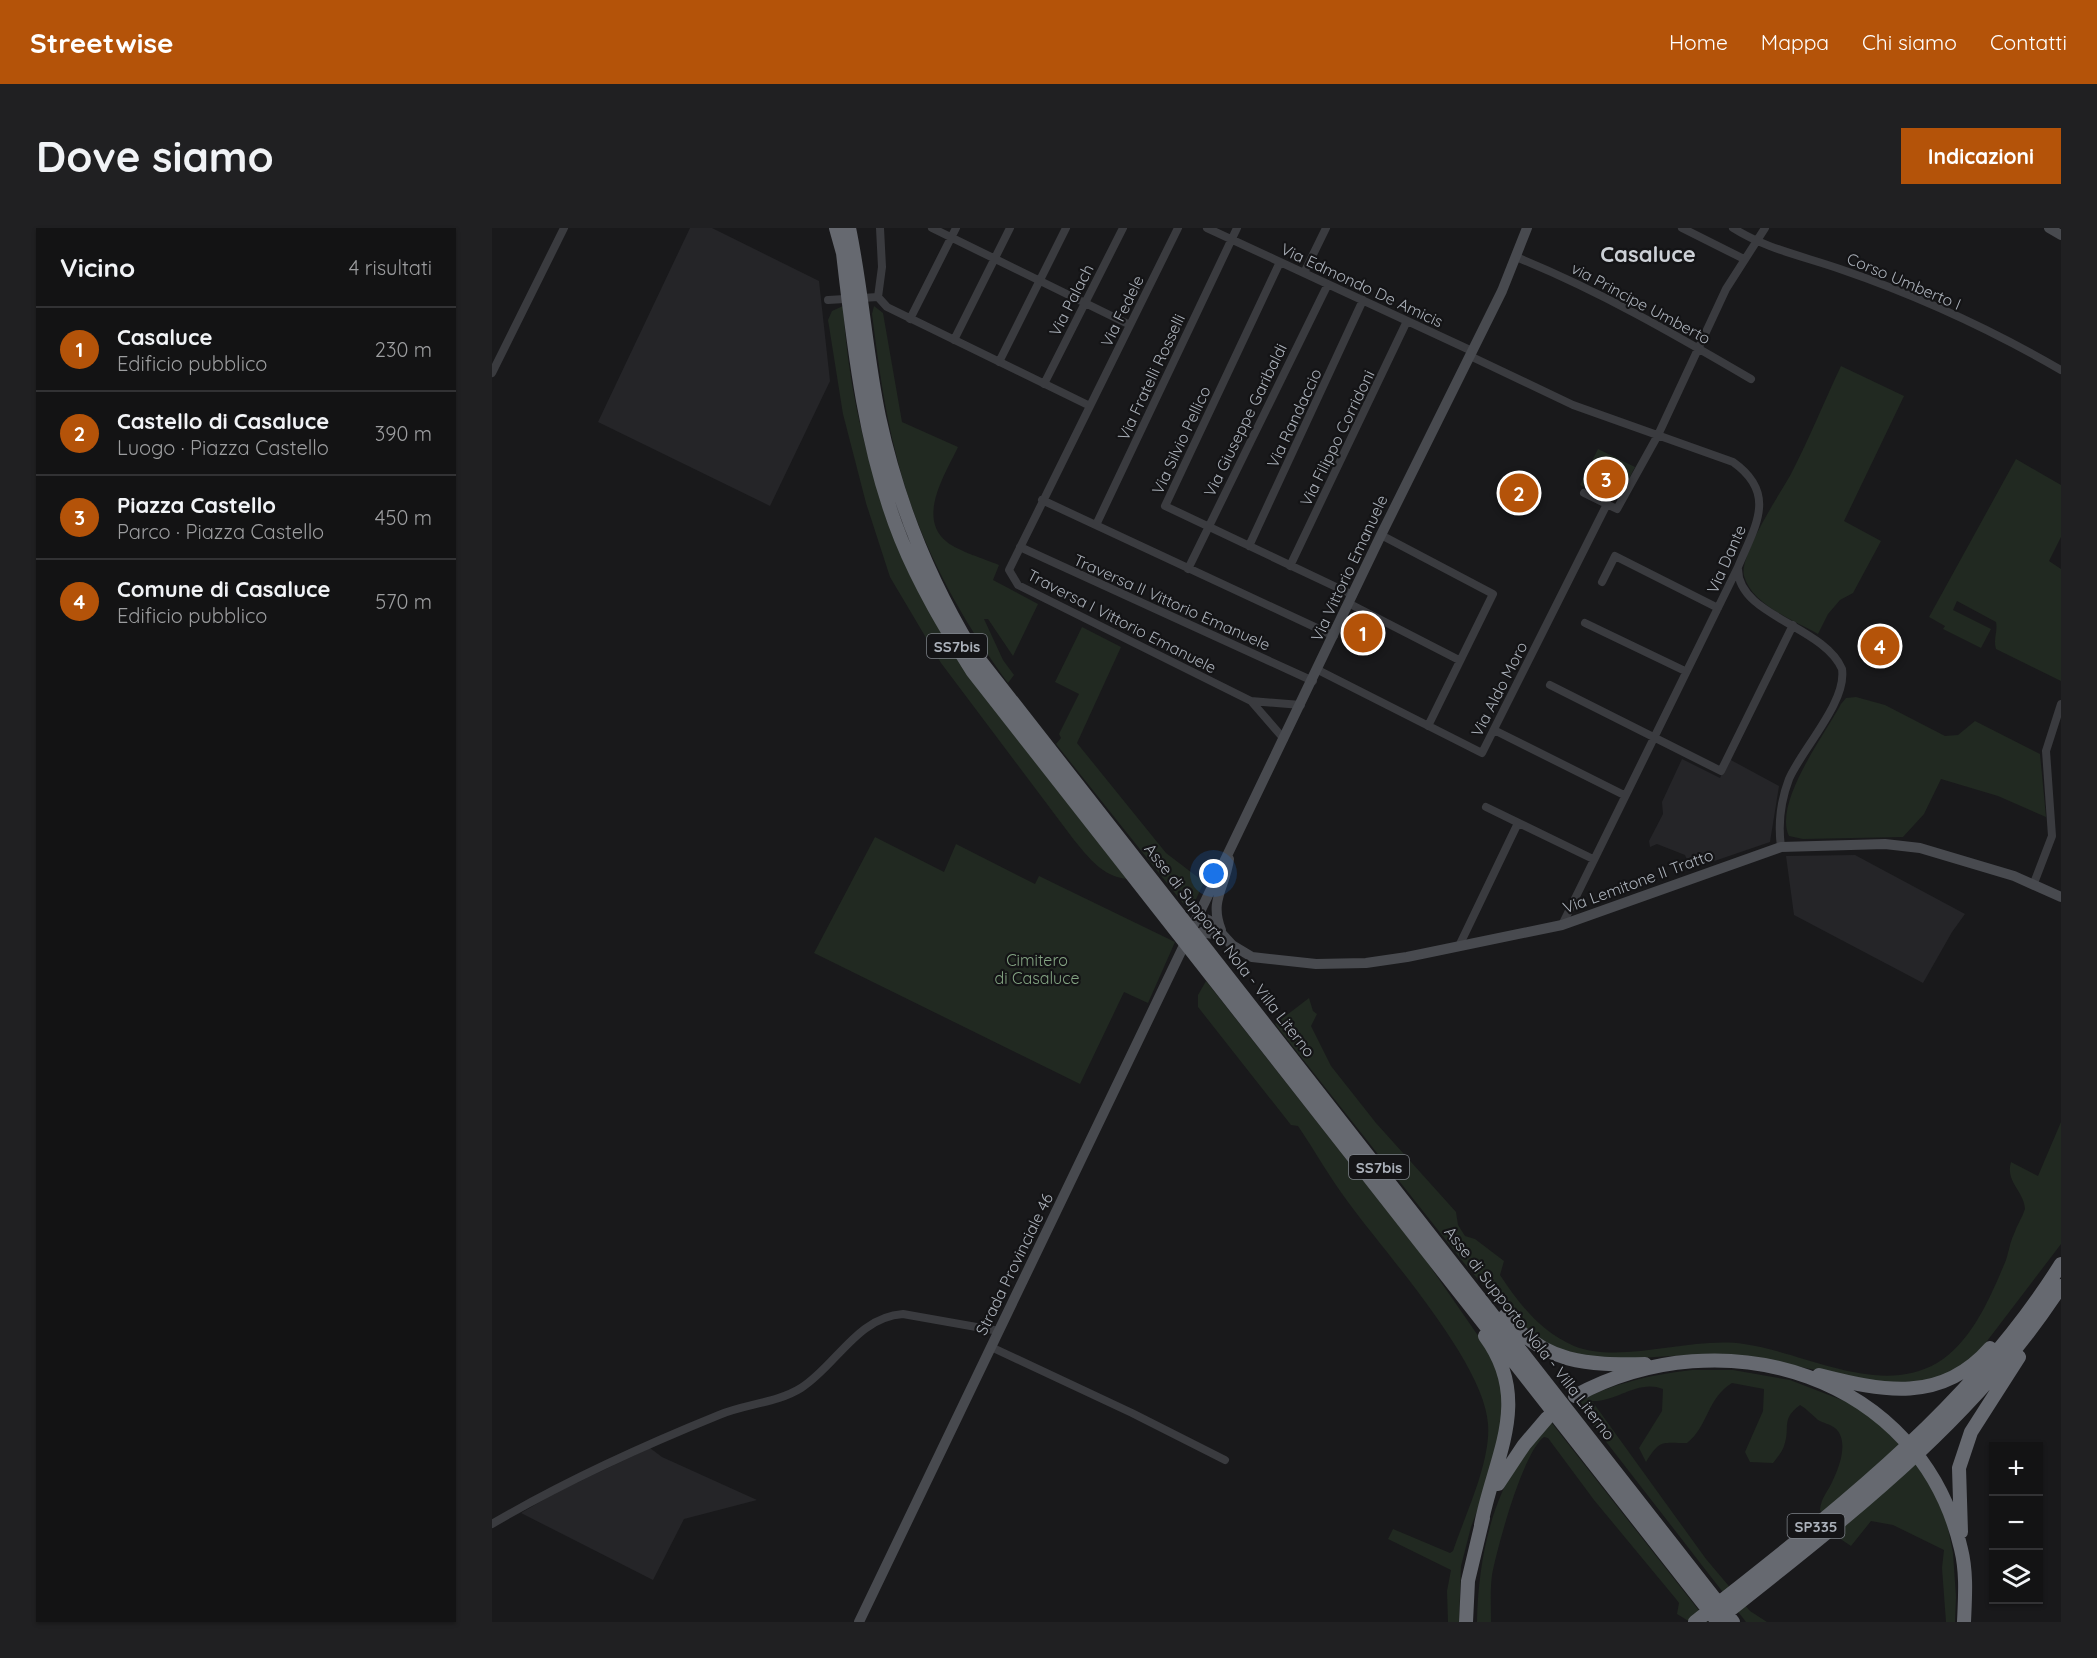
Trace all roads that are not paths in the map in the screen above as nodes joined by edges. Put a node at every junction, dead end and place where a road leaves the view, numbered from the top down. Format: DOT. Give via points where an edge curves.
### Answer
graph roads {
  1 [pos="564,228"];
  2 [pos="836,228"];
  3 [pos="849,228"];
  4 [pos="880,228"];
  5 [pos="932,228"];
  6 [pos="956,228"];
  7 [pos="1010,228"];
  8 [pos="1066,228"];
  9 [pos="1123,228"];
  10 [pos="1178,228"];
  11 [pos="1207,228"];
  12 [pos="1237,228"];
  13 [pos="1326,228"];
  14 [pos="1527,228"];
  15 [pos="1682,228"];
  16 [pos="1733,228"];
  17 [pos="1765,228"];
  18 [pos="2049,228"];
  19 [pos="2061,235"];
  20 [pos="952,237"];
  21 [pos="1232,240"];
  22 [pos="1759,241"];
  23 [pos="1515,257"];
  24 [pos="994,259"];
  25 [pos="1744,259"];
  26 [pos="1280,262"];
  27 [pos="1304,273"];
  28 [pos="852,280"];
  29 [pos="1040,281"];
  30 [pos="1328,284"];
  31 [pos="878,297"];
  32 [pos="828,300"];
  33 [pos="1363,300"];
  34 [pos="1084,303"];
  35 [pos="858,316"];
  36 [pos="910,319"];
  37 [pos="1407,321"];
  38 [pos="1130,326"];
  39 [pos="954,340"];
  40 [pos="1698,348"];
  41 [pos="1471,353"];
  42 [pos="999,362"];
  43 [pos="2061,370"];
  44 [pos="492,373"];
  45 [pos="1751,379"];
  46 [pos="1044,384"];
  47 [pos="1090,406"];
  48 [pos="1658,435"];
  49 [pos="1584,493"];
  50 [pos="1042,500"];
  51 [pos="1607,504"];
  52 [pos="1096,525"];
  53 [pos="1208,526"];
  54 [pos="1381,535"];
  55 [pos="1249,546"];
  56 [pos="1020,547"];
  57 [pos="1290,566"];
  58 [pos="1738,567"];
  59 [pos="1188,569"];
  60 [pos="1602,582"];
  61 [pos="1352,599"];
  62 [pos="1718,608"];
  63 [pos="1585,623"];
  64 [pos="1793,625"];
  65 [pos="1334,636"];
  66 [pos="1459,660"];
  67 [pos="1685,671"];
  68 [pos="1315,675"];
  69 [pos="1550,685"];
  70 [pos="1251,701"];
  71 [pos="2061,704"];
  72 [pos="1301,705"];
  73 [pos="1428,726"];
  74 [pos="1494,730"];
  75 [pos="1653,736"];
  76 [pos="1284,739"];
  77 [pos="1624,795"];
  78 [pos="1486,807"];
  79 [pos="1518,823"];
  80 [pos="1781,847"];
  81 [pos="1228,854"];
  82 [pos="1593,860"];
  83 [pos="2034,883"];
  84 [pos="2061,897"];
  85 [pos="1196,919"];
  86 [pos="1562,924"];
  87 [pos="1224,936"];
  88 [pos="1459,946"];
  89 [pos="1181,951"];
  90 [pos="1210,961"];
  91 [pos="2061,1264"];
  92 [pos="1467,1279"];
  93 [pos="2061,1287"];
  94 [pos="2044,1290"];
  95 [pos="1468,1305"];
  96 [pos="999,1331"];
  97 [pos="991,1347"];
  98 [pos="1668,1363"];
  99 [pos="1794,1372"];
  100 [pos="1575,1396"];
  101 [pos="1546,1418"];
  102 [pos="1937,1428"];
  103 [pos="1225,1460"];
  104 [pos="492,1524"];
  105 [pos="1481,1525"];
  106 [pos="1962,1552"];
  107 [pos="859,1622"];
  108 [pos="1466,1622"];
  109 [pos="1695,1622"];
  110 [pos="1716,1622"];
  111 [pos="1733,1622"];
  112 [pos="1964,1622"];
  1 -- 44 [label="street"];
  2 -- 28 [label="highway, Asse di Supporto Nola - Villa Literno / SS7bis"];
  3 -- 28 [label="highway, Asse di Supporto Nola - Villa Literno / SS7bis"];
  4 -- 31 [label="street" via="882,267"];
  5 -- 20 [label="street"];
  6 -- 20 [label="street"];
  7 -- 24 [label="street"];
  8 -- 29 [label="street"];
  9 -- 34 [label="street, Via Palach"];
  10 -- 38 [label="street, Via Fedele"];
  11 -- 21 [label="street, Via Edmondo De Amicis"];
  12 -- 21 [label="street, Via Fratelli Rosselli"];
  13 -- 27 [label="street"];
  14 -- 23 [label="street, Via Vittorio Emanuele"];
  15 -- 25 [label="street"];
  16 -- 22 [label="street, Corso Umberto I"];
  17 -- 22 [label="street"];
  18 -- 19 [label="street"];
  20 -- 24 [label="street"];
  20 -- 36 [label="street"];
  21 -- 26 [label="street, Via Edmondo De Amicis"];
  21 -- 52 [label="street, Via Fratelli Rosselli"];
  22 -- 25 [label="street"];
  22 -- 43 [label="street, Corso Umberto I" via="1924,302"];
  23 -- 40 [label="street, via Principe Umberto" via="1561,275"];
  23 -- 41 [label="street, Via Vittorio Emanuele"];
  24 -- 29 [label="street"];
  24 -- 39 [label="street"];
  25 -- 40 [label="street"];
  26 -- 27 [label="street, Via Edmondo De Amicis"];
  26 -- 53 [label="street, Via Silvio Pellico" via="1165,506"];
  27 -- 30 [label="street, Via Edmondo De Amicis"];
  28 -- 35 [label="highway, Asse di Supporto Nola - Villa Literno / SS7bis"];
  29 -- 34 [label="street"];
  29 -- 42 [label="street"];
  30 -- 33 [label="street, Via Edmondo De Amicis"];
  30 -- 53 [label="street, Via Giuseppe Garibaldi"];
  31 -- 32 [label="street"];
  31 -- 36 [label="street" via="887,307"];
  33 -- 37 [label="street, Via Edmondo De Amicis"];
  33 -- 55 [label="street, Via Randaccio"];
  34 -- 38 [label="street"];
  34 -- 46 [label="street, Via Palach"];
  35 -- 90 [label="highway, Asse di Supporto Nola - Villa Literno / SS7bis" via="893,475 908,522 946,608 998,685 1175,907"];
  35 -- 90 [label="highway, Asse di Supporto Nola - Villa Literno / SS7bis" via="867,422 881,480 901,538 940,620 980,681 1170,922"];
  36 -- 39 [label="street"];
  37 -- 41 [label="street, Via Edmondo De Amicis"];
  37 -- 57 [label="street, Via Filippo Corridoni"];
  38 -- 47 [label="street, Via Fedele"];
  39 -- 42 [label="street"];
  40 -- 45 [label="street, via Principe Umberto"];
  40 -- 48 [label="street"];
  41 -- 48 [label="street, Via Dante" via="1573,405"];
  41 -- 54 [label="street, Via Vittorio Emanuele"];
  42 -- 46 [label="street"];
  46 -- 47 [label="street"];
  47 -- 50 [label="street, Via Fedele"];
  48 -- 51 [label="street" via="1617,509"];
  48 -- 58 [label="street, Via Dante" via="1725,458 1752,480 1760,497 1760,510"];
  49 -- 51 [label="street"];
  50 -- 52 [label="street"];
  50 -- 56 [label="street, Via Fedele"];
  51 -- 74 [label="street, Via Aldo Moro"];
  52 -- 59 [label="street"];
  53 -- 55 [label="street, Via Silvio Pellico"];
  53 -- 59 [label="street, Via Giuseppe Garibaldi"];
  54 -- 61 [label="street, Via Vittorio Emanuele"];
  54 -- 66 [label="street" via="1493,594"];
  55 -- 57 [label="street, Via Silvio Pellico"];
  56 -- 68 [label="street, Traversa II Vittorio Emanuele"];
  56 -- 70 [label="street, Traversa I Vittorio Emanuele" via="1009,570 1018,585"];
  57 -- 61 [label="street, Via Silvio Pellico"];
  58 -- 62 [label="street, Via Dante"];
  58 -- 64 [label="street" via="1740,582 1749,596"];
  59 -- 65 [label="street"];
  60 -- 62 [label="street" via="1615,556"];
  61 -- 65 [label="street, Via Vittorio Emanuele"];
  61 -- 66 [label="street, Via Silvio Pellico"];
  62 -- 67 [label="street, Via Dante"];
  63 -- 67 [label="street"];
  64 -- 75 [label="street" via="1721,771"];
  64 -- 80 [label="street" via="1825,645 1840,663 1843,675 1834,701 1789,781 1781,814"];
  65 -- 68 [label="street, Via Vittorio Emanuele"];
  66 -- 73 [label="street"];
  67 -- 75 [label="street, Via Dante"];
  68 -- 72 [label="street, Via Vittorio Emanuele"];
  68 -- 73 [label="street, Via Aldo Moro"];
  69 -- 75 [label="street"];
  70 -- 72 [label="street, Traversa I Vittorio Emanuele"];
  70 -- 76 [label="street, Traversa I Vittorio Emanuele"];
  71 -- 83 [label="street" via="2046,751 2052,836"];
  72 -- 76 [label="street, Via Vittorio Emanuele"];
  73 -- 74 [label="street, Via Aldo Moro" via="1482,753"];
  74 -- 77 [label="street"];
  75 -- 77 [label="street, Via Dante"];
  76 -- 81 [label="street, Via Vittorio Emanuele"];
  77 -- 82 [label="street, Via Dante"];
  78 -- 79 [label="street"];
  79 -- 82 [label="street"];
  79 -- 88 [label="street"];
  80 -- 83 [label="street, Via Lemitone II Tratto" via="1901,844"];
  80 -- 86 [label="street, Via Lemitone II Tratto"];
  81 -- 85 [label="street, Via Vittorio Emanuele"];
  81 -- 87 [label="street" via="1227,871 1215,902 1216,918"];
  82 -- 86 [label="street, Via Dante"];
  83 -- 84 [label="street, Via Lemitone II Tratto"];
  85 -- 87 [label="street, Via Lemitone II Tratto" via="1205,928"];
  85 -- 89 [label="street, Strada Provinciale 46"];
  86 -- 88 [label="street, Via Lemitone II Tratto"];
  87 -- 88 [label="street, Via Lemitone II Tratto" via="1252,957 1316,964 1366,963"];
  87 -- 89 [label="street" via="1202,932"];
  89 -- 96 [label="street, Strada Provinciale 46"];
  90 -- 92 [label="highway, Asse di Supporto Nola - Villa Literno / SS7bis"];
  90 -- 95 [label="highway, Asse di Supporto Nola - Villa Literno / SS7bis"];
  91 -- 94 [label="highway, SP335"];
  92 -- 98 [label="highway" via="1489,1295 1530,1339 1556,1356 1586,1364"];
  92 -- 111 [label="highway, Asse di Supporto Nola - Villa Literno / SS7bis"];
  93 -- 102 [label="highway, SP335" via="2008,1357"];
  93 -- 106 [label="highway" via="1971,1432 1959,1468"];
  94 -- 99 [label="highway" via="1981,1359 1939,1383 1886,1390"];
  94 -- 102 [label="highway, SP335"];
  95 -- 105 [label="highway" via="1474,1321 1493,1346 1509,1401 1508,1430"];
  95 -- 110 [label="highway, Asse di Supporto Nola - Villa Literno / SS7bis"];
  96 -- 97 [label="street, Strada Provinciale 46"];
  96 -- 104 [label="street" via="903,1314 886,1316 870,1324 800,1389 729,1410 646,1444"];
  97 -- 103 [label="street"];
  97 -- 107 [label="street, Strada Provinciale 46"];
  98 -- 99 [label="highway" via="1743,1361"];
  98 -- 100 [label="highway" via="1623,1375"];
  99 -- 106 [label="highway" via="1865,1405 1903,1436 1937,1484"];
  101 -- 105 [label="highway" via="1504,1473"];
  102 -- 109 [label="highway, SP335"];
  102 -- 110 [label="highway, SP335" via="1852,1512"];
  105 -- 108 [label="highway" via="1468,1581"];
  106 -- 112 [label="highway"];
}
